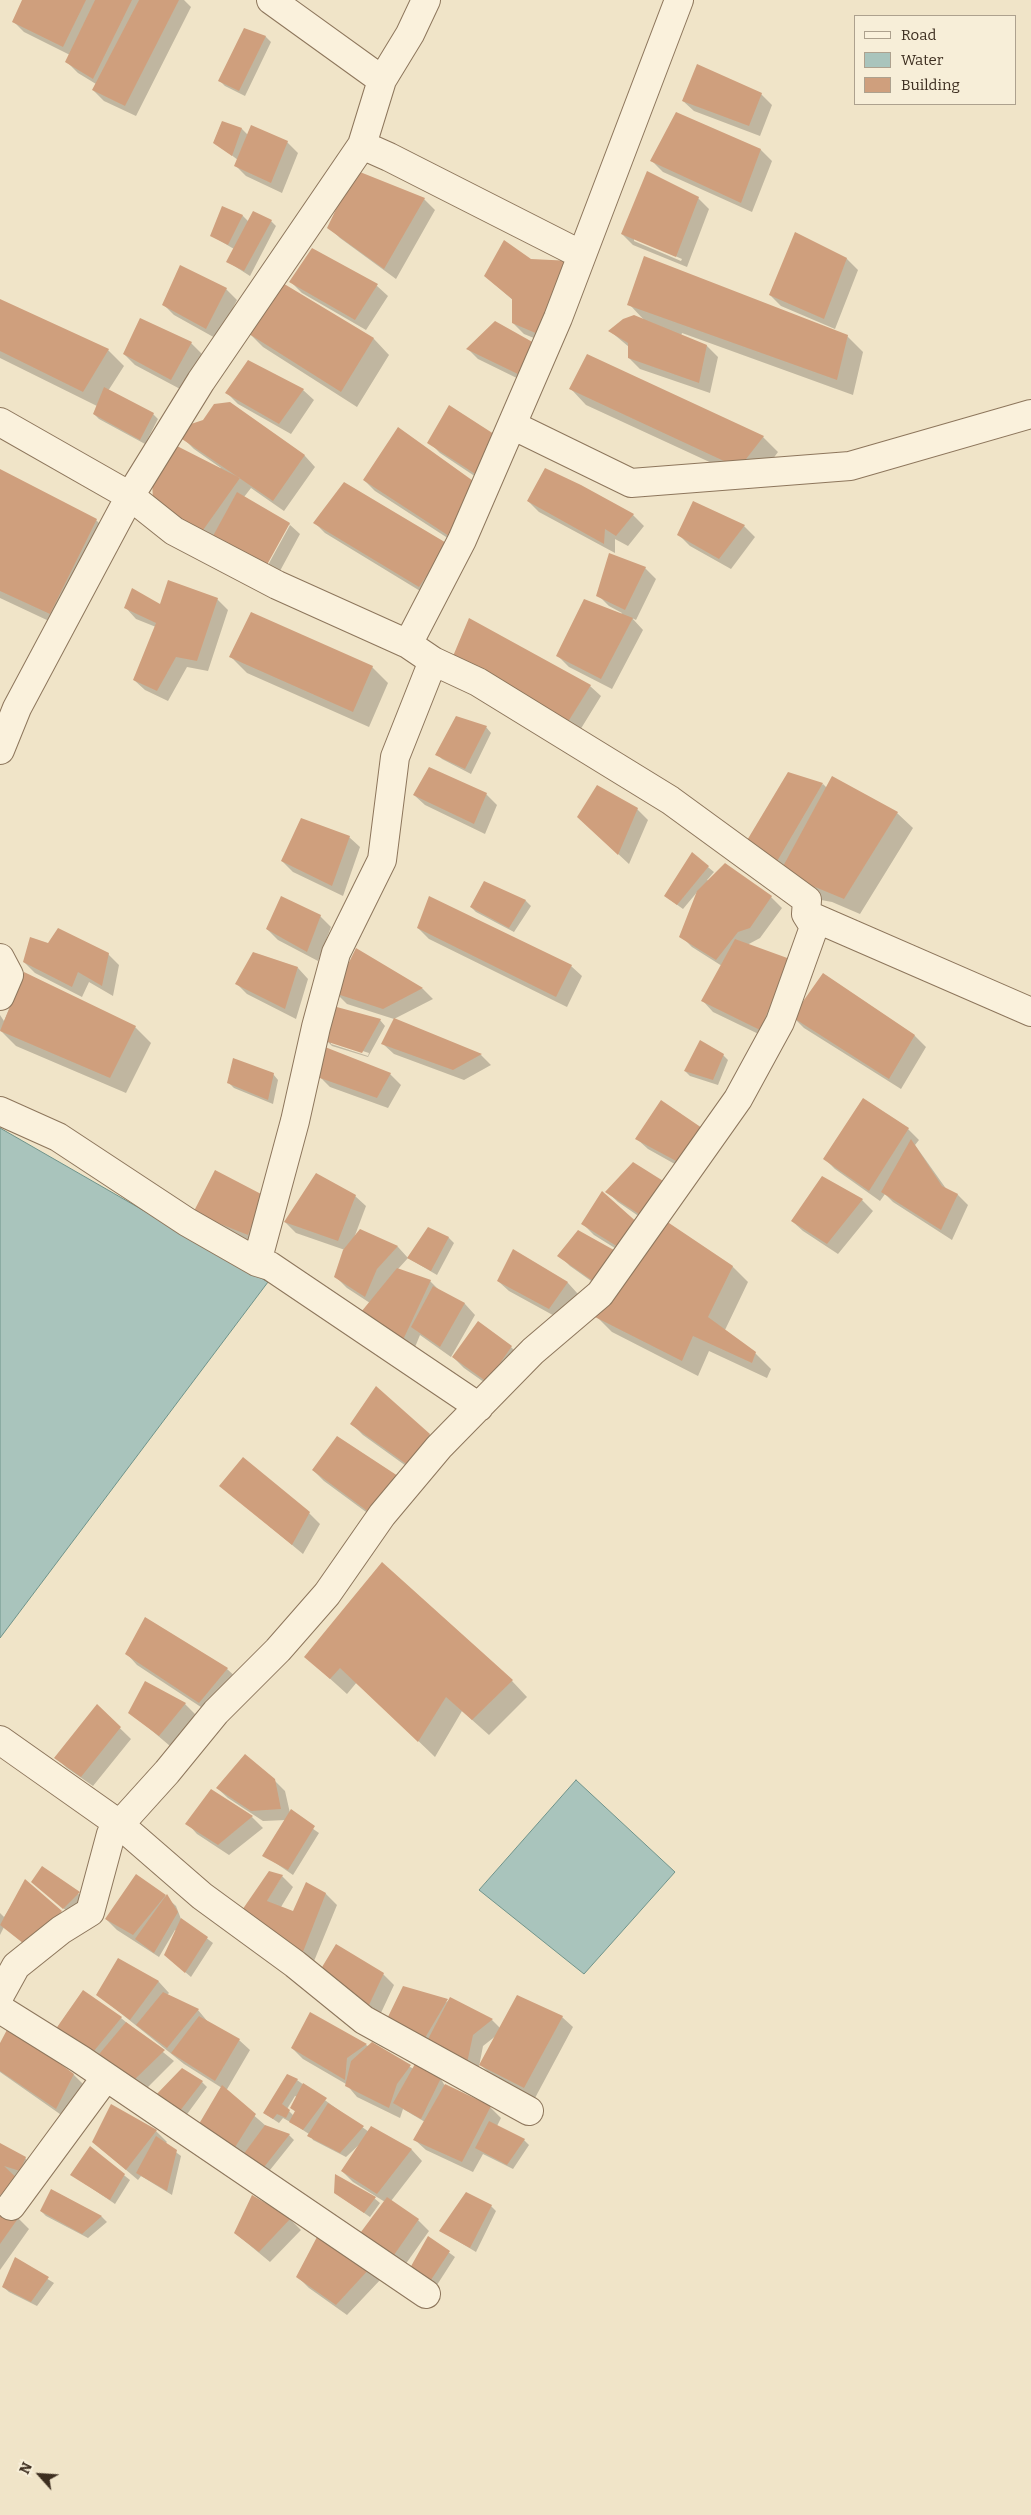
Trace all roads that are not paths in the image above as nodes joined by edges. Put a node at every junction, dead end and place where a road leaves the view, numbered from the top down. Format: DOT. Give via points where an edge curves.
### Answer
graph roads {
  1 [pos="270,0"];
  2 [pos="426,0"];
  3 [pos="679,0"];
  4 [pos="382,80"];
  5 [pos="362,145"];
  6 [pos="582,255"];
  7 [pos="1031,414"];
  8 [pos="0,422"];
  9 [pos="512,425"];
  10 [pos="130,496"];
  11 [pos="408,644"];
  12 [pos="433,661"];
  13 [pos="0,750"];
  14 [pos="806,914"];
  15 [pos="0,958"];
  16 [pos="0,996"];
  17 [pos="1031,1012"];
  18 [pos="0,1111"];
  19 [pos="257,1262"];
  20 [pos="479,1407"];
  21 [pos="0,1740"];
  22 [pos="119,1824"];
  23 [pos="0,1994"];
  24 [pos="0,2009"];
  25 [pos="106,2077"];
  26 [pos="529,2111"];
  27 [pos="11,2206"];
  28 [pos="426,2294"];
  1 -- 4 [label="street"];
  2 -- 4 [label="street"];
  3 -- 6 [label="street"];
  4 -- 5 [label="street"];
  5 -- 6 [label="street"];
  5 -- 10 [label="street" via="201,381"];
  6 -- 9 [label="street"];
  7 -- 9 [label="street" via="850,466 631,483"];
  8 -- 10 [label="street"];
  9 -- 11 [label="street" via="462,540"];
  10 -- 11 [label="street" via="174,531 277,585"];
  10 -- 13 [label="street" via="17,708"];
  11 -- 12 [label="street"];
  12 -- 14 [label="street" via="478,682 670,800 807,900"];
  12 -- 19 [label="street" via="395,757 382,860 336,952"];
  14 -- 17 [label="street"];
  14 -- 20 [label="street" via="814,927 780,1022 738,1099 600,1294 534,1351"];
  15 -- 16 [label="street" via="9,975"];
  18 -- 19 [label="street" via="58,1137 187,1222"];
  19 -- 20 [label="street" via="270,1266"];
  20 -- 22 [label="street" via="438,1448 382,1515 327,1594 278,1650 216,1712"];
  21 -- 22 [label="street"];
  22 -- 23 [label="street" via="111,1834 90,1912 61,1930 16,1966"];
  22 -- 26 [label="street" via="202,1896 295,1964 364,2020"];
  24 -- 25 [label="street"];
  25 -- 27 [label="street"];
  25 -- 28 [label="street"];
}
